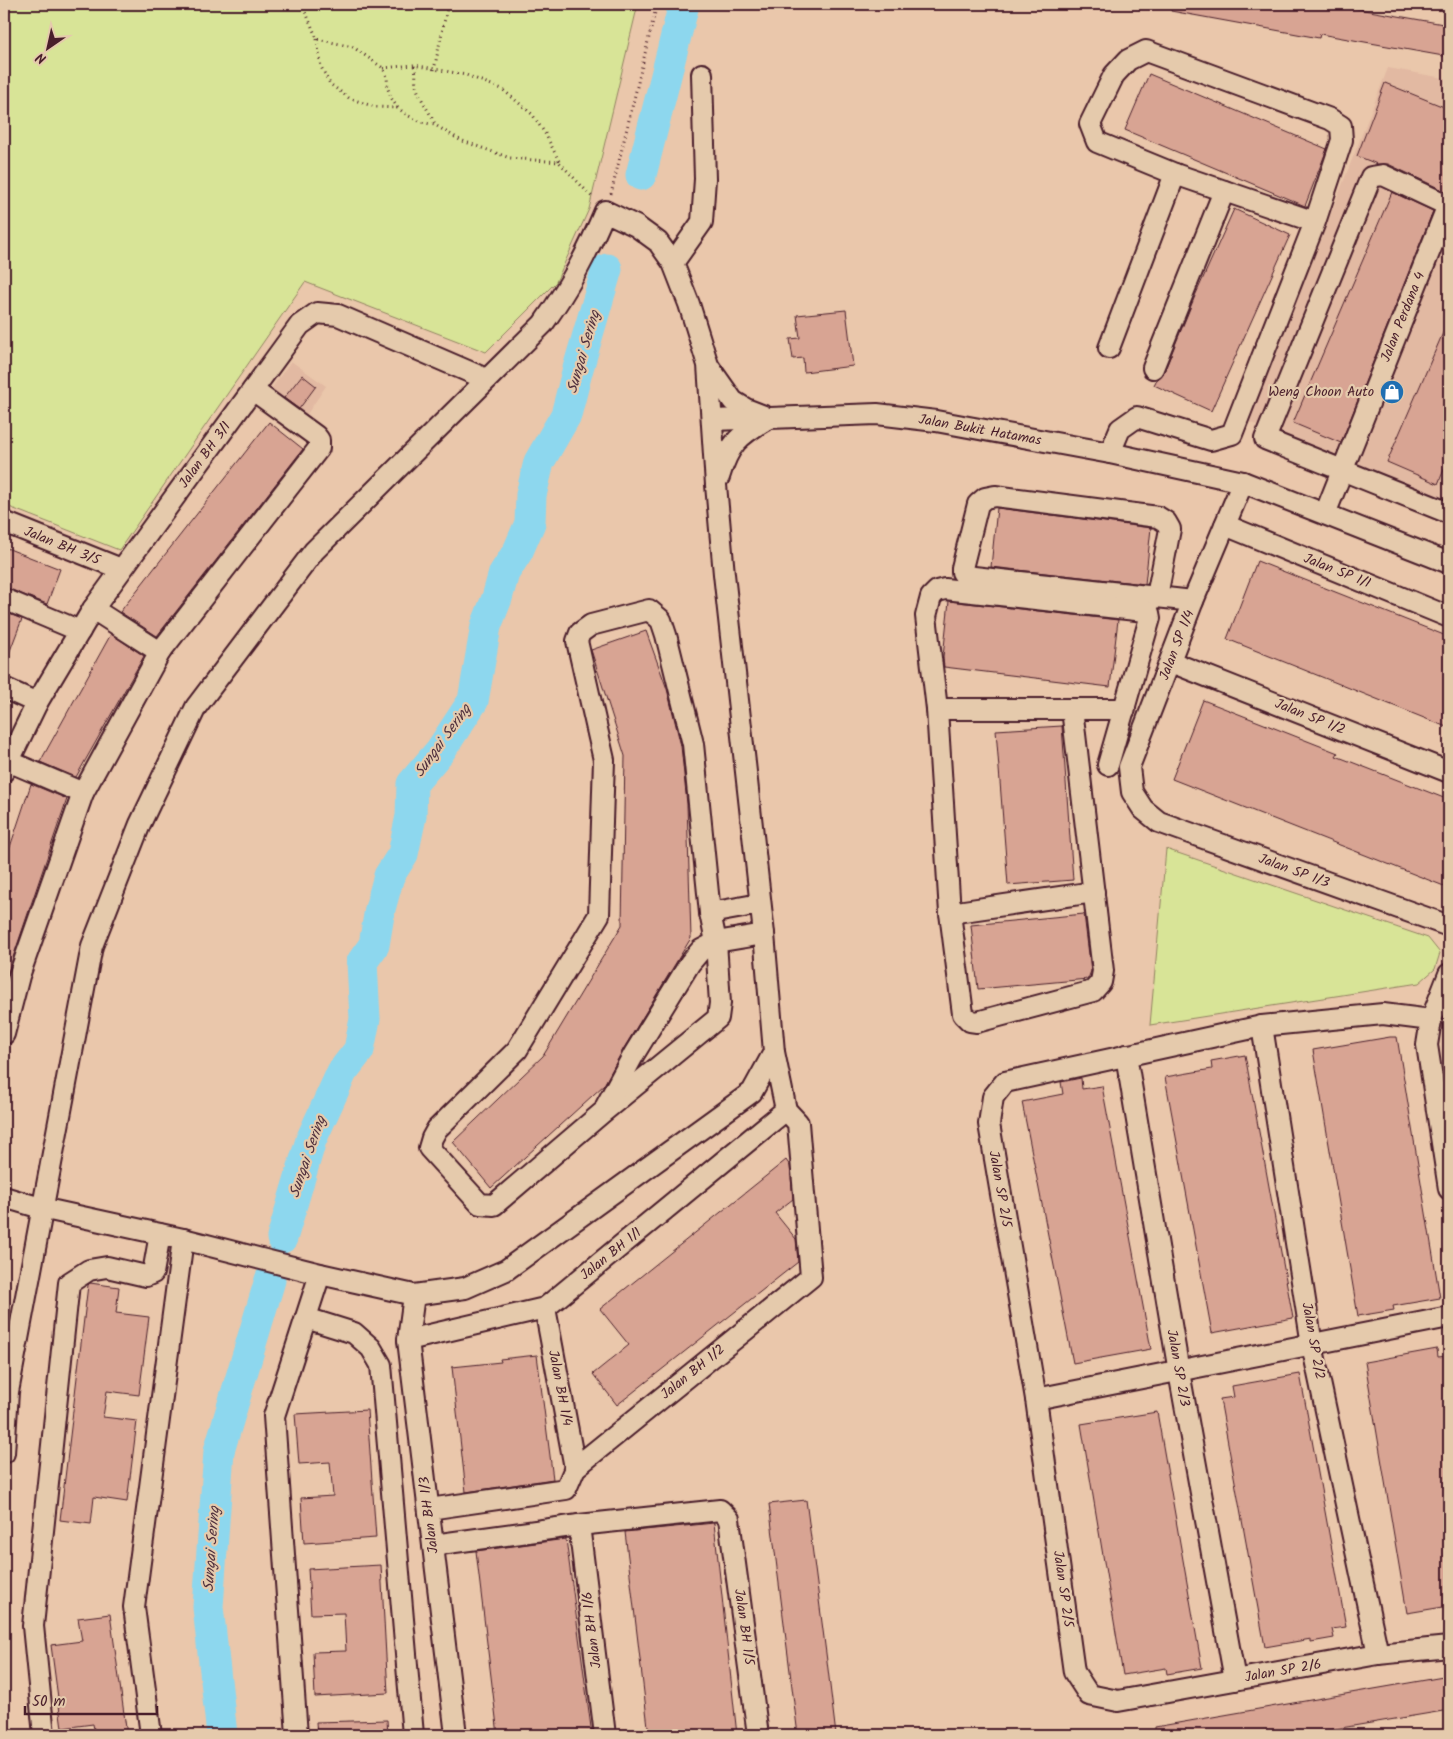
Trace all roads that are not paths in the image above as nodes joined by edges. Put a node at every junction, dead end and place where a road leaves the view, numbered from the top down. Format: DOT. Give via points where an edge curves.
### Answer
graph roads {
  1 [pos="702,74"];
  2 [pos="1175,174"];
  3 [pos="1224,191"];
  4 [pos="1449,205"];
  5 [pos="1314,222"];
  6 [pos="673,263"];
  7 [pos="1109,348"];
  8 [pos="708,365"];
  9 [pos="1153,368"];
  10 [pos="486,378"];
  11 [pos="253,390"];
  12 [pos="769,418"];
  13 [pos="713,420"];
  14 [pos="1110,453"];
  15 [pos="1342,470"];
  16 [pos="1243,482"];
  17 [pos="716,485"];
  18 [pos="1449,513"];
  19 [pos="1325,514"];
  20 [pos="4,522"];
  21 [pos="1225,525"];
  22 [pos="1449,564"];
  23 [pos="120,569"];
  24 [pos="1157,596"];
  25 [pos="4,599"];
  26 [pos="1193,601"];
  27 [pos="93,609"];
  28 [pos="1449,617"];
  29 [pos="80,631"];
  30 [pos="160,652"];
  31 [pos="1171,662"];
  32 [pos="4,688"];
  33 [pos="37,702"];
  34 [pos="937,709"];
  35 [pos="1072,709"];
  36 [pos="1124,709"];
  37 [pos="1078,760"];
  38 [pos="1108,764"];
  39 [pos="6,766"];
  40 [pos="1129,767"];
  41 [pos="1449,772"];
  42 [pos="83,793"];
  43 [pos="1143,809"];
  44 [pos="1094,892"];
  45 [pos="760,904"];
  46 [pos="710,913"];
  47 [pos="950,913"];
  48 [pos="1449,926"];
  49 [pos="764,934"];
  50 [pos="716,942"];
  51 [pos="12,974"];
  52 [pos="1449,974"];
  53 [pos="1431,1020"];
  54 [pos="1262,1026"];
  55 [pos="4,1034"];
  56 [pos="774,1052"];
  57 [pos="1126,1055"];
  58 [pos="786,1110"];
  59 [pos="603,1112"];
  60 [pos="1449,1189"];
  61 [pos="4,1198"];
  62 [pos="42,1208"];
  63 [pos="160,1234"];
  64 [pos="183,1239"];
  65 [pos="320,1274"];
  66 [pos="414,1295"];
  67 [pos="545,1308"];
  68 [pos="1449,1317"];
  69 [pos="306,1318"];
  70 [pos="408,1340"];
  71 [pos="1312,1345"];
  72 [pos="1178,1372"];
  73 [pos="1036,1399"];
  74 [pos="4,1453"];
  75 [pos="574,1468"];
  76 [pos="428,1509"];
  77 [pos="579,1525"];
  78 [pos="433,1545"];
  79 [pos="1449,1647"];
  80 [pos="1378,1654"];
  81 [pos="1235,1680"];
  82 [pos="1118,1701"];
  83 [pos="44,1735"];
  84 [pos="151,1735"];
  85 [pos="297,1735"];
  86 [pos="413,1735"];
  87 [pos="456,1735"];
  88 [pos="605,1735"];
  89 [pos="758,1735"];
  1 -- 6 [label="street" via="705,178 702,222"];
  2 -- 3 [label="street"];
  2 -- 5 [label="street" via="1097,142 1090,124 1114,75 1128,60 1146,51 1330,119 1341,126 1342,140"];
  2 -- 7 [label="street"];
  3 -- 5 [label="street"];
  3 -- 9 [label="street"];
  4 -- 15 [label="street, Jalan Perdana 4"];
  4 -- 15 [label="street" via="1383,175 1372,177 1265,439"];
  5 -- 14 [label="street" via="1232,434 1211,440 1137,417 1120,429"];
  6 -- 8 [label="street"];
  6 -- 10 [label="street" via="658,242 636,226 604,211 567,289 543,324"];
  8 -- 12 [label="street" via="733,401"];
  8 -- 13 [label="street"];
  10 -- 11 [label="street, Jalan BH 3/1" via="338,315 317,313 300,325"];
  10 -- 62 [label="street" via="314,550 196,707 140,824 92,946"];
  11 -- 23 [label="street, Jalan BH 3/1"];
  11 -- 30 [label="street" via="316,436 319,448"];
  12 -- 13 [label="street, Jalan Bukit Hatamas"];
  12 -- 14 [label="street, Jalan Bukit Hatamas" via="877,414 936,421"];
  12 -- 17 [label="street" via="747,431 730,448"];
  13 -- 17 [label="street"];
  14 -- 16 [label="street, Jalan Bukit Hatamas"];
  15 -- 18 [label="street"];
  15 -- 19 [label="street, Jalan Perdana 4"];
  16 -- 19 [label="street"];
  16 -- 21 [label="street, Jalan SP 1/4"];
  17 -- 45 [label="street"];
  19 -- 22 [label="street"];
  20 -- 23 [label="street, Jalan BH 3/5"];
  21 -- 26 [label="street, Jalan SP 1/4"];
  21 -- 28 [label="street, Jalan SP 1/1"];
  23 -- 27 [label="street, Jalan BH 3/1"];
  24 -- 24 [label="street" via="965,576 962,568 978,504 995,496 1158,517 1170,529"];
  24 -- 26 [label="street"];
  25 -- 29 [label="street"];
  26 -- 31 [label="street, Jalan SP 1/4"];
  27 -- 29 [label="street, Jalan BH 3/1"];
  27 -- 30 [label="street"];
  29 -- 33 [label="street, Jalan BH 3/1"];
  30 -- 42 [label="street"];
  31 -- 40 [label="street, Jalan SP 1/4"];
  31 -- 41 [label="street, Jalan SP 1/2"];
  32 -- 33 [label="street"];
  33 -- 39 [label="street, Jalan BH 3/1"];
  34 -- 35 [label="street"];
  34 -- 36 [label="street" via="926,616 931,597 946,589 1149,613"];
  34 -- 47 [label="street"];
  35 -- 36 [label="street"];
  35 -- 37 [label="street"];
  36 -- 38 [label="street"];
  37 -- 38 [label="street"];
  37 -- 44 [label="street"];
  38 -- 40 [label="street"];
  39 -- 42 [label="street"];
  40 -- 43 [label="street, Jalan SP 1/4" via="1132,792"];
  42 -- 51 [label="street"];
  43 -- 48 [label="street, Jalan SP 1/3" via="1159,822"];
  44 -- 47 [label="street"];
  44 -- 47 [label="street" via="1104,971 1101,982 1093,991 977,1022 970,1021 963,1014"];
  45 -- 46 [label="street"];
  45 -- 49 [label="street"];
  46 -- 50 [label="street"];
  46 -- 59 [label="street" via="693,744 661,620 650,610 591,625 580,633 577,641 604,760 599,915 517,1050 437,1130 429,1148 480,1204 494,1205"];
  49 -- 50 [label="street"];
  49 -- 56 [label="street"];
  50 -- 59 [label="street" via="701,950 690,963"];
  50 -- 59 [label="street" via="718,1018"];
  51 -- 55 [label="street"];
  52 -- 53 [label="street"];
  53 -- 54 [label="street, Jalan SP 2/5" via="1383,1014"];
  53 -- 60 [label="street" via="1427,1045"];
  54 -- 57 [label="street, Jalan SP 2/5"];
  54 -- 71 [label="street, Jalan SP 2/2"];
  56 -- 58 [label="street"];
  56 -- 66 [label="street" via="752,1092 506,1270 465,1288"];
  57 -- 72 [label="street, Jalan SP 2/3"];
  57 -- 73 [label="street, Jalan SP 2/5" via="1005,1082 992,1097 989,1124"];
  58 -- 67 [label="street, Jalan BH 1/1"];
  58 -- 75 [label="street, Jalan BH 1/2" via="798,1124 812,1277"];
  61 -- 62 [label="street"];
  62 -- 63 [label="street"];
  62 -- 74 [label="street" via="8,1392"];
  63 -- 64 [label="street"];
  63 -- 83 [label="street" via="150,1275 107,1267 89,1270 68,1283 33,1626"];
  64 -- 65 [label="street"];
  64 -- 84 [label="street" via="134,1607"];
  65 -- 66 [label="street"];
  65 -- 69 [label="street"];
  66 -- 70 [label="street, Jalan BH 1/3"];
  67 -- 70 [label="street, Jalan BH 1/1"];
  67 -- 75 [label="street, Jalan BH 1/4"];
  68 -- 71 [label="street"];
  69 -- 85 [label="street" via="274,1416"];
  69 -- 86 [label="street" via="354,1333 371,1348 382,1365"];
  70 -- 76 [label="street, Jalan BH 1/3"];
  71 -- 72 [label="street"];
  71 -- 80 [label="street, Jalan SP 2/2"];
  72 -- 73 [label="street"];
  72 -- 81 [label="street, Jalan SP 2/3"];
  73 -- 82 [label="street, Jalan SP 2/5" via="1074,1672 1089,1695"];
  75 -- 76 [label="street" via="566,1489"];
  76 -- 78 [label="street, Jalan BH 1/3"];
  77 -- 78 [label="street"];
  77 -- 88 [label="street, Jalan BH 1/6"];
  77 -- 89 [label="street, Jalan BH 1/5" via="720,1510 729,1519"];
  78 -- 87 [label="street, Jalan BH 1/3"];
  79 -- 80 [label="street, Jalan SP 2/6"];
  80 -- 81 [label="street, Jalan SP 2/6"];
  81 -- 82 [label="street, Jalan SP 2/6"];
}
